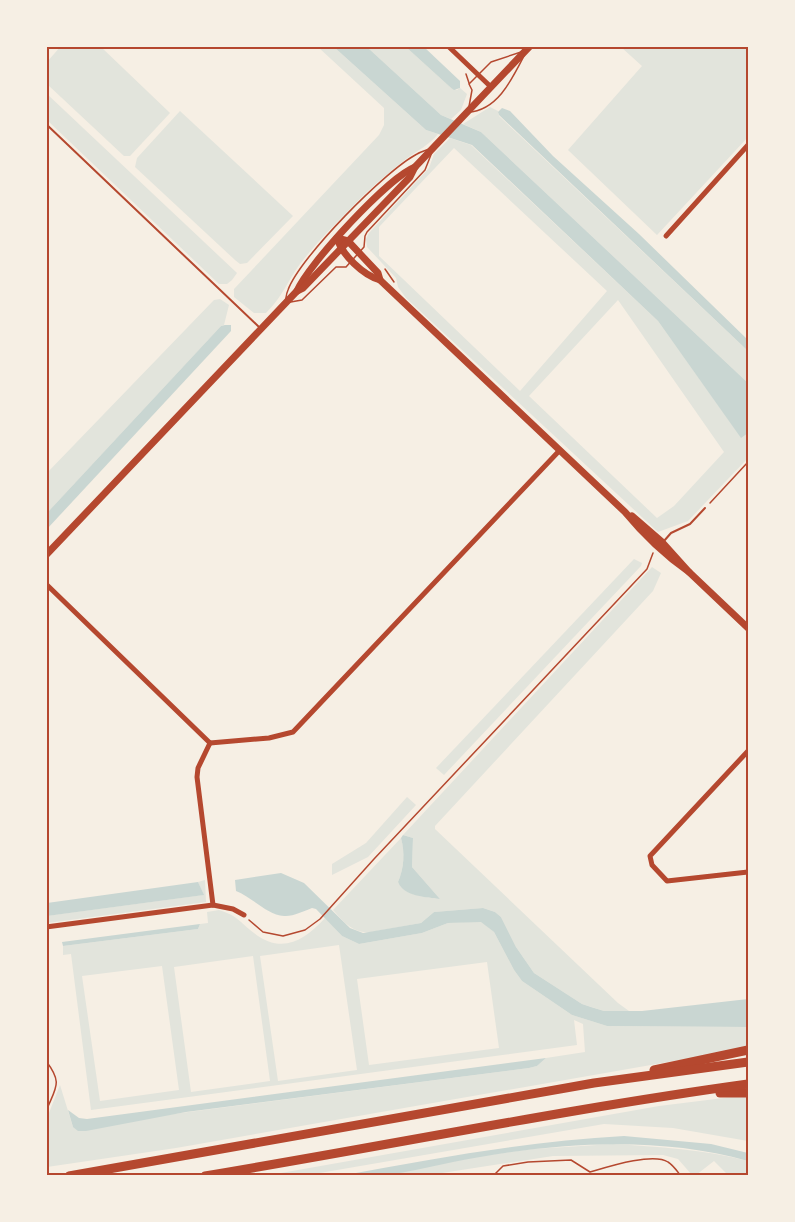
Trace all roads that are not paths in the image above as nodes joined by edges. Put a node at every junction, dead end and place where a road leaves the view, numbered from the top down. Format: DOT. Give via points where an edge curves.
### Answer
graph roads {
  1 [pos="448,46"];
  2 [pos="530,46"];
  3 [pos="491,87"];
  4 [pos="46,124"];
  5 [pos="748,145"];
  6 [pos="415,167"];
  7 [pos="666,236"];
  8 [pos="337,238"];
  9 [pos="348,241"];
  10 [pos="340,249"];
  11 [pos="380,280"];
  12 [pos="297,291"];
  13 [pos="260,328"];
  14 [pos="560,450"];
  15 [pos="705,508"];
  16 [pos="660,545"];
  17 [pos="46,555"];
  18 [pos="46,584"];
  19 [pos="748,628"];
  20 [pos="210,743"];
  21 [pos="748,751"];
  22 [pos="748,872"];
  23 [pos="213,905"];
  24 [pos="244,915"];
  25 [pos="46,927"];
  26 [pos="748,1050"];
  27 [pos="748,1062"];
  28 [pos="594,1083"];
  29 [pos="748,1084"];
  30 [pos="748,1093"];
  31 [pos="675,1094"];
  32 [pos="69,1176"];
  33 [pos="205,1176"];
  1 -- 3 [label="street"];
  2 -- 3 [label="street"];
  3 -- 6 [label="street"];
  4 -- 13 [label="lane"];
  5 -- 7 [label="street"];
  6 -- 8 [label="street" via="394,181"];
  6 -- 9 [label="street" via="410,177"];
  8 -- 9 [label="street"];
  8 -- 10 [label="street"];
  8 -- 12 [label="street" via="302,279"];
  9 -- 10 [label="street"];
  9 -- 11 [label="street"];
  10 -- 11 [label="street"];
  10 -- 12 [label="street"];
  11 -- 14 [label="street"];
  12 -- 13 [label="street"];
  13 -- 17 [label="street"];
  14 -- 16 [label="street" via="638,529"];
  14 -- 20 [label="street" via="292,732"];
  15 -- 16 [label="lane"];
  16 -- 19 [label="street"];
  18 -- 20 [label="street"];
  20 -- 23 [label="street" via="197,777"];
  21 -- 22 [label="street" via="650,856 652,865 667,881"];
  23 -- 24 [label="street"];
  23 -- 25 [label="street"];
  26 -- 28 [label="highway"];
  27 -- 28 [label="highway"];
  28 -- 32 [label="highway"];
  29 -- 31 [label="highway"];
  30 -- 31 [label="highway"];
  31 -- 33 [label="highway"];
}
